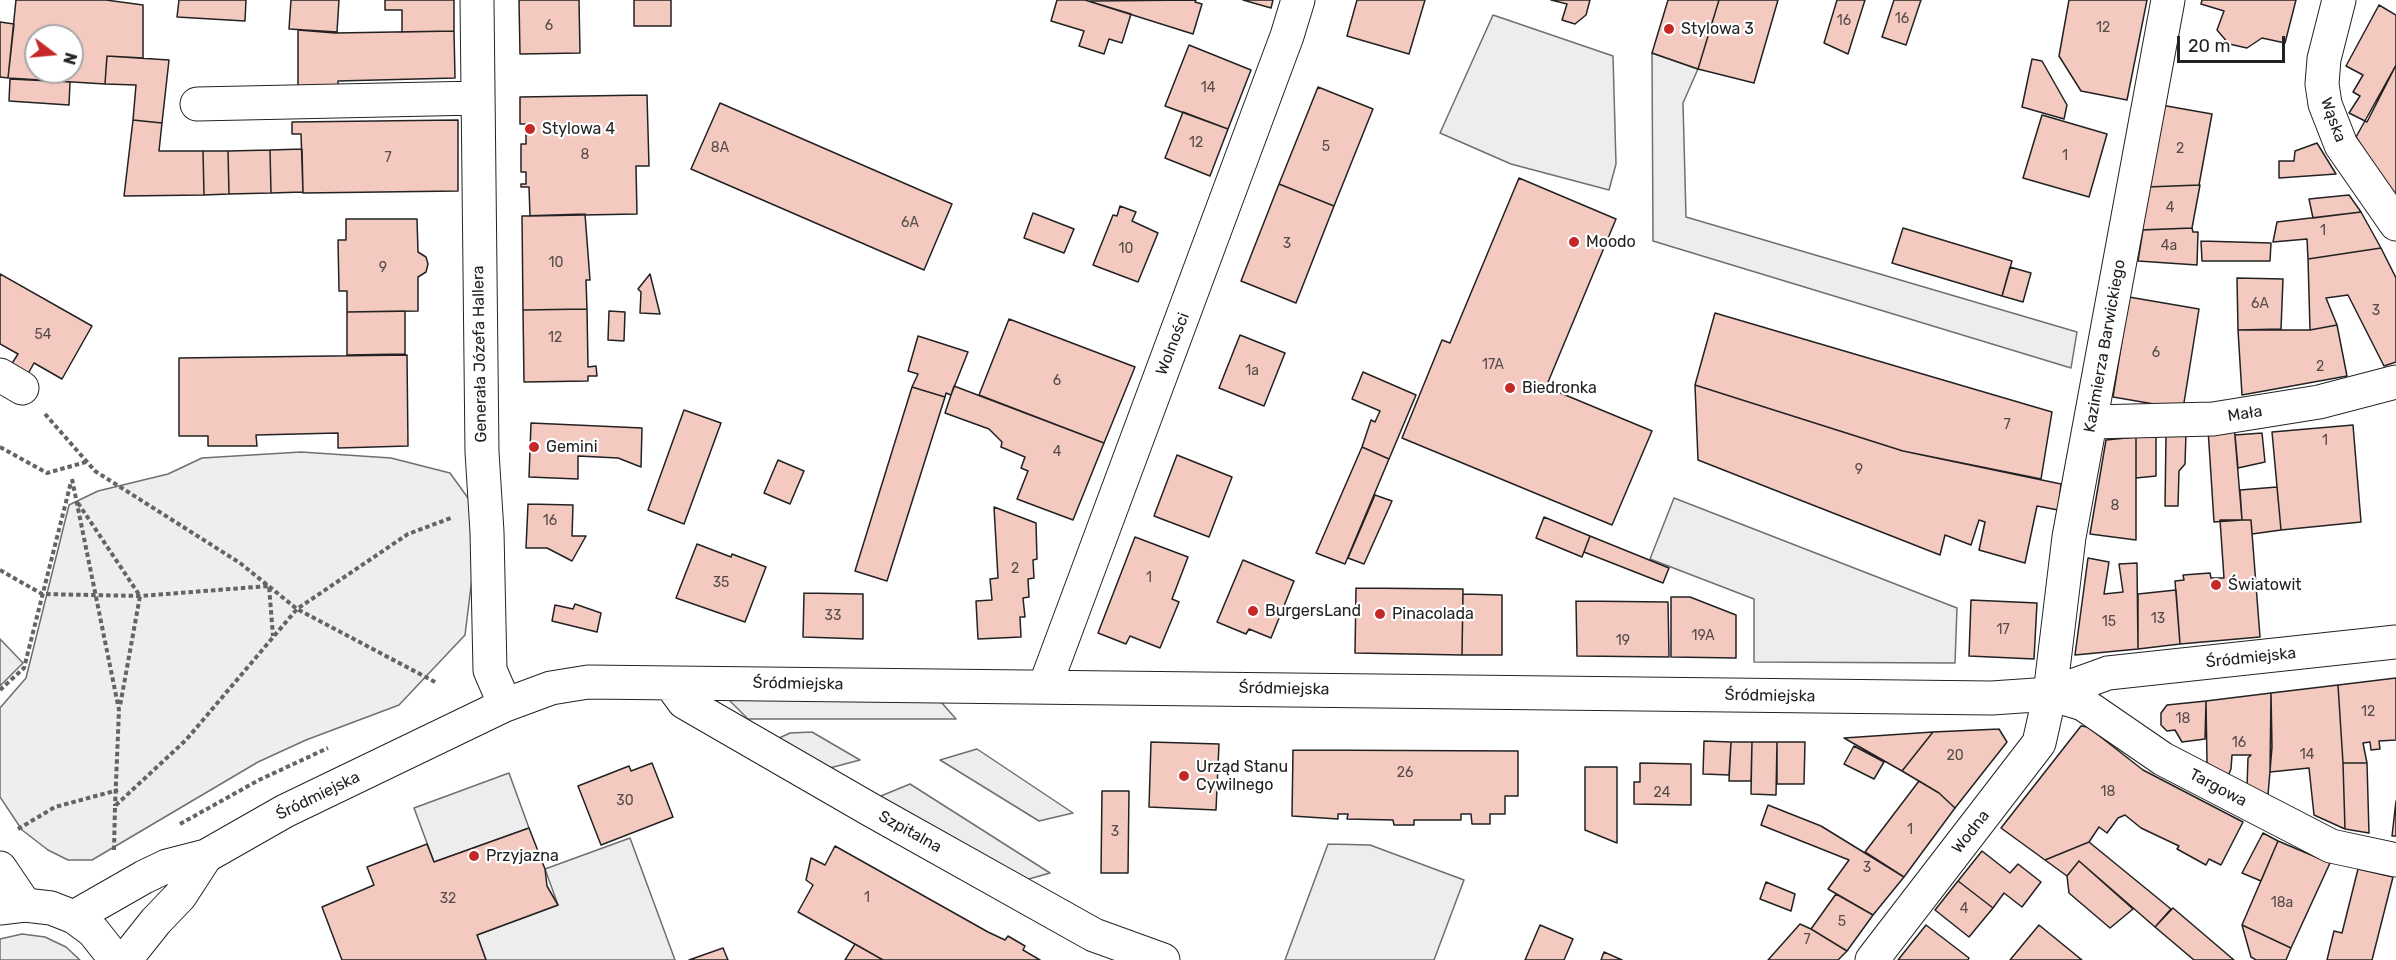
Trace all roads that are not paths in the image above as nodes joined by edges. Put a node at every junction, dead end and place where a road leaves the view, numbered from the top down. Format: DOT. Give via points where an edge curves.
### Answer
graph roads {
  1 [pos="477,0"];
  2 [pos="1298,0"];
  3 [pos="2168,0"];
  4 [pos="2339,0"];
  5 [pos="478,98"];
  6 [pos="197,104"];
  7 [pos="2396,224"];
  8 [pos="2396,382"];
  9 [pos="2092,422"];
  10 [pos="2396,642"];
  11 [pos="670,683"];
  12 [pos="1045,686"];
  13 [pos="2050,694"];
  14 [pos="505,705"];
  15 [pos="206,856"];
  16 [pos="2396,860"];
  17 [pos="0,868"];
  18 [pos="13,906"];
  19 [pos="74,917"];
  20 [pos="116,960"];
  21 [pos="125,960"];
  22 [pos="1163,960"];
  23 [pos="1872,960"];
  1 -- 5 [label="street, Generała Józefa Hallera"];
  2 -- 12 [label="street, Wolności"];
  3 -- 9 [label="street, Kazimierza Barwickiego"];
  4 -- 7 [label="street, Wąska" via="2324,59 2325,104 2341,146"];
  5 -- 6 [label="street"];
  5 -- 14 [label="street, Generała Józefa Hallera" via="481,430 490,670"];
  8 -- 9 [label="street, Mała" via="2319,402 2213,419"];
  9 -- 13 [label="street, Kazimierza Barwickiego" via="2069,537"];
  10 -- 13 [label="street, Śródmiejska" via="2108,674"];
  11 -- 12 [label="street, Śródmiejska"];
  11 -- 14 [label="street, Śródmiejska" via="588,682 551,688"];
  11 -- 22 [label="street, Szpitalna" via="684,702 850,799 1094,935"];
  12 -- 13 [label="street, Śródmiejska" via="1992,698"];
  13 -- 16 [label="street, Targowa" via="2083,704 2163,759 2321,841"];
  13 -- 23 [label="street, Wodna" via="2039,743"];
  14 -- 15 [label="street, Śródmiejska" via="285,812"];
  15 -- 19 [label="street, Śródmiejska" via="167,866"];
  15 -- 21 [label="street, Śródmiejska" via="180,896"];
  17 -- 18 [label="street"];
  18 -- 19 [label="street" via="51,908"];
  19 -- 20 [label="street" via="109,947"];
}
